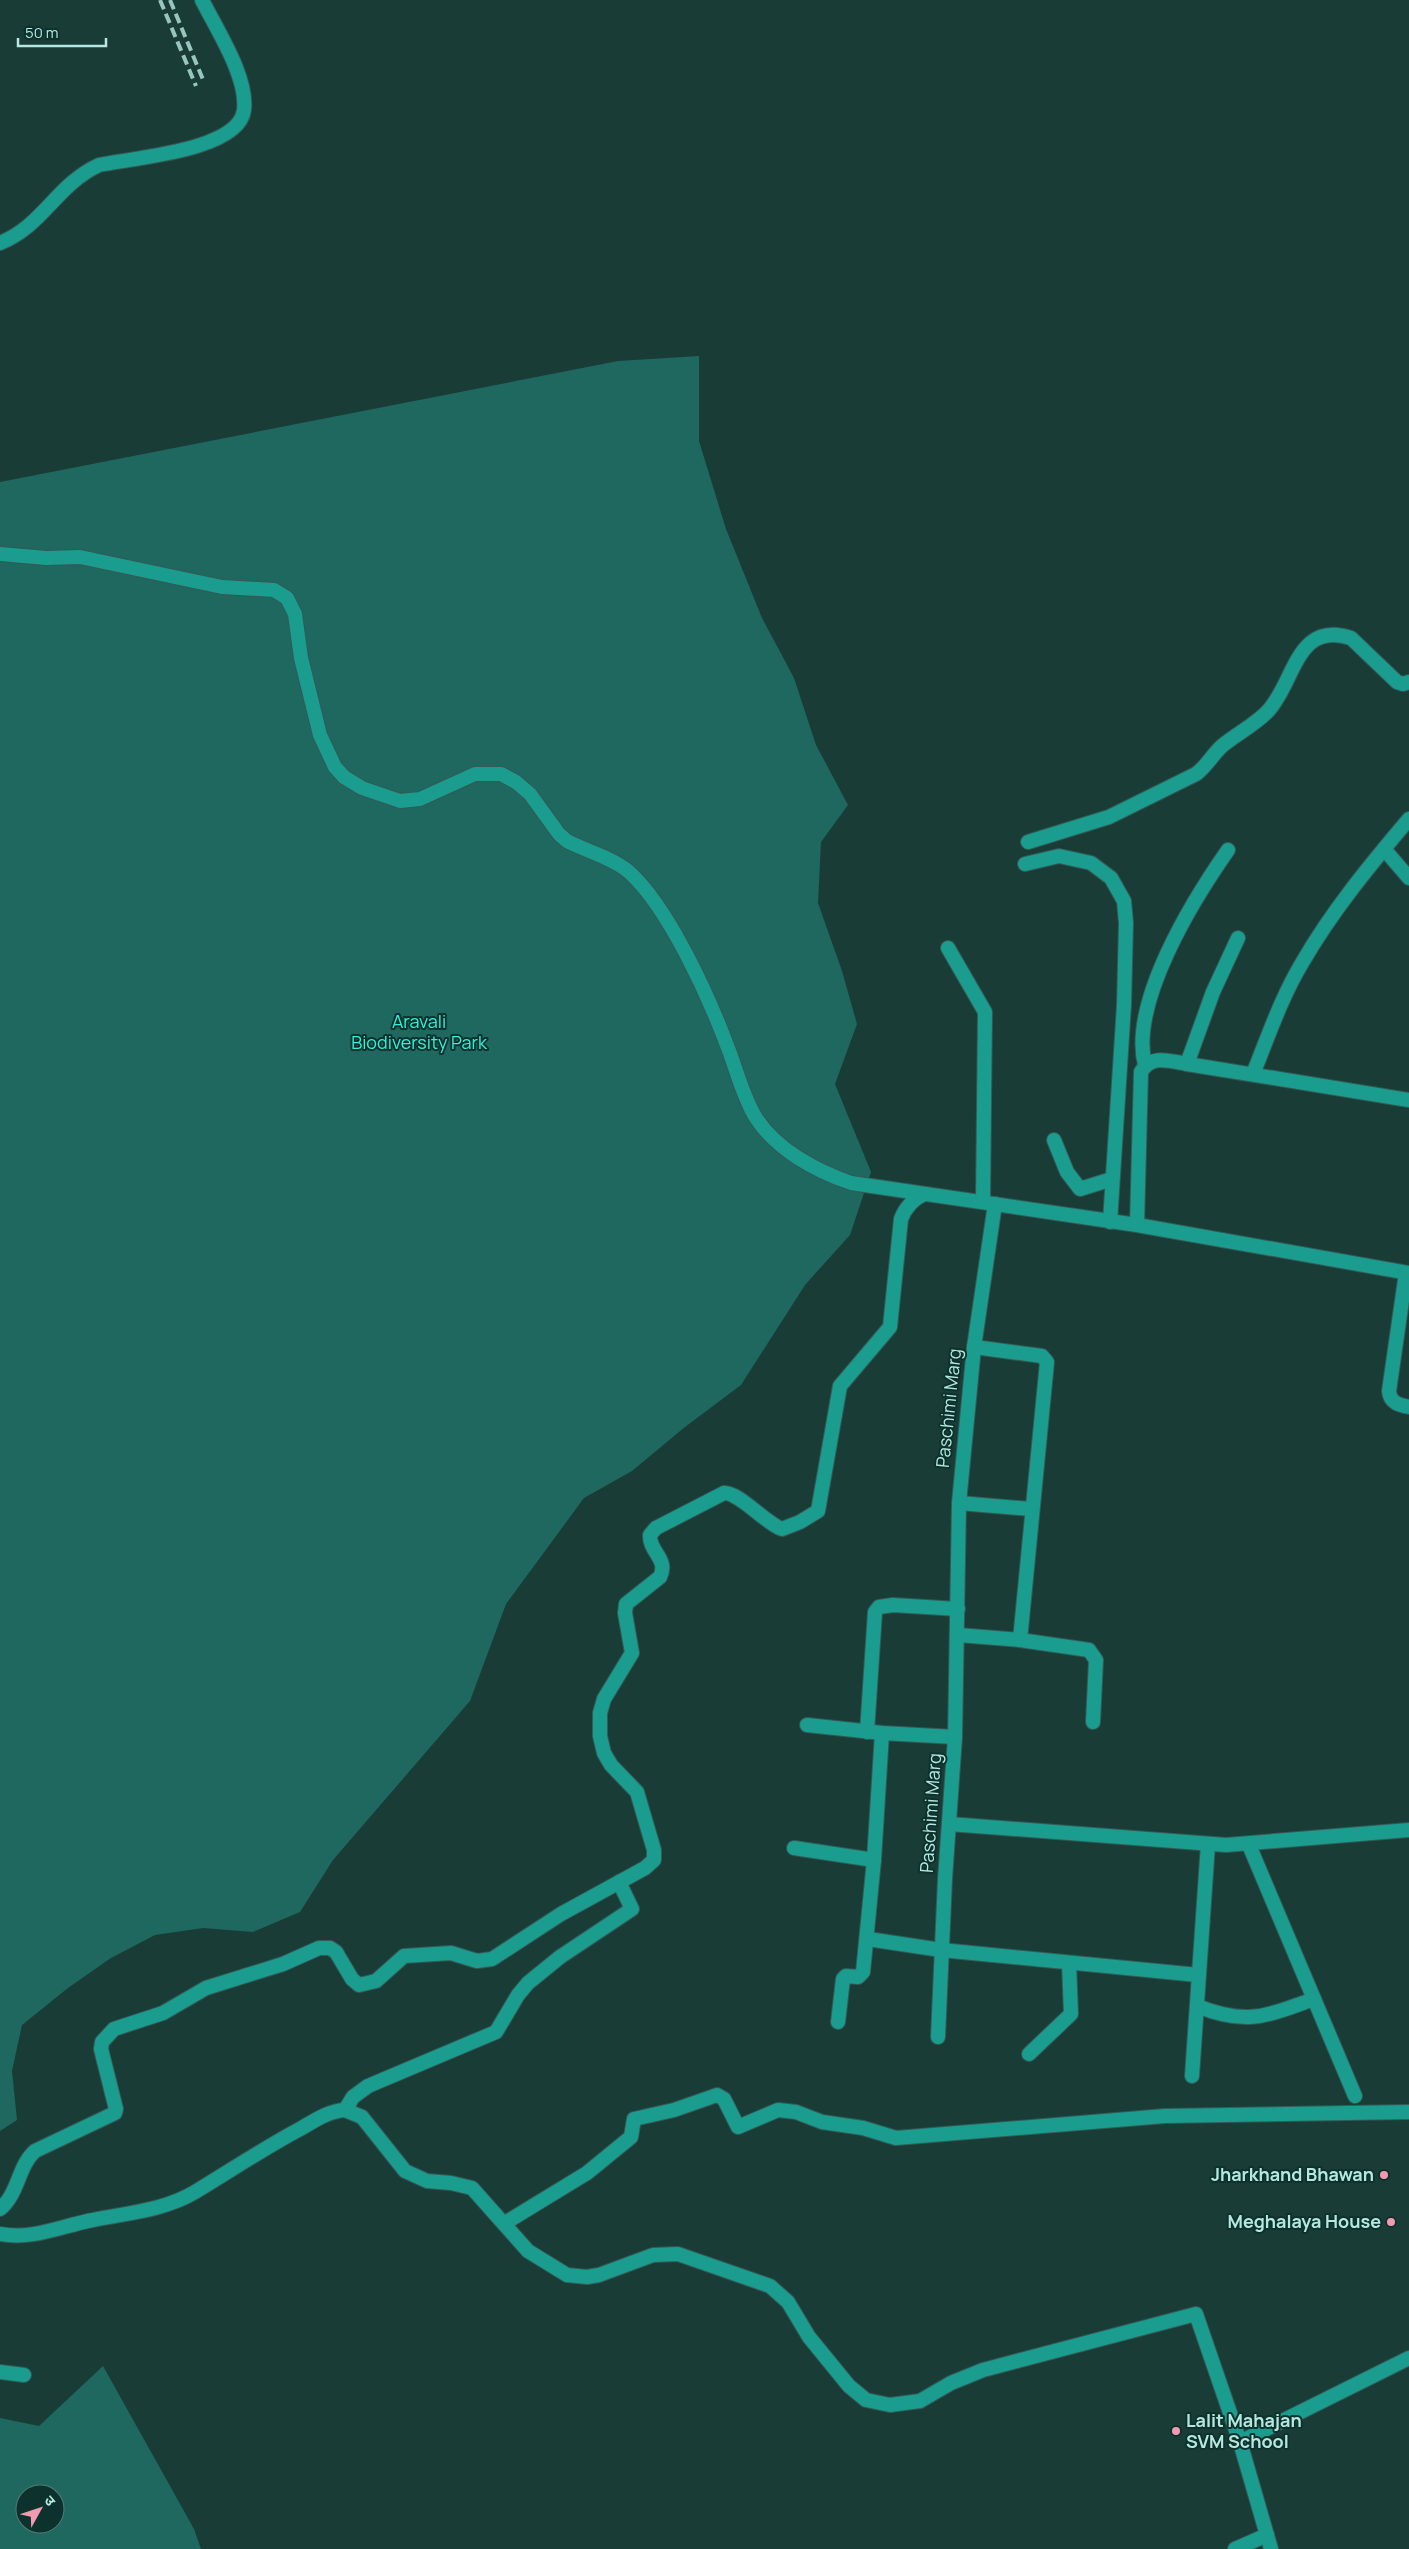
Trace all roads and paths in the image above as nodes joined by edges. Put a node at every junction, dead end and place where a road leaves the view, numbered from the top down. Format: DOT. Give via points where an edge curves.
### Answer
graph roads {
  1 [pos="202,0"];
  2 [pos="0,243"];
  3 [pos="0,554"];
  4 [pos="1409,682"];
  5 [pos="1409,819"];
  6 [pos="1028,842"];
  7 [pos="1384,849"];
  8 [pos="1228,850"];
  9 [pos="1025,864"];
  10 [pos="1409,878"];
  11 [pos="1238,938"];
  12 [pos="948,948"];
  13 [pos="1187,1064"];
  14 [pos="1145,1065"];
  15 [pos="1253,1074"];
  16 [pos="1409,1100"];
  17 [pos="1054,1140"];
  18 [pos="1112,1179"];
  19 [pos="926,1194"];
  20 [pos="989,1203"];
  21 [pos="1110,1222"];
  22 [pos="1137,1225"];
  23 [pos="1408,1273"];
  24 [pos="974,1347"];
  25 [pos="1409,1407"];
  26 [pos="959,1503"];
  27 [pos="1031,1509"];
  28 [pos="958,1609"];
  29 [pos="958,1635"];
  30 [pos="1020,1640"];
  31 [pos="1093,1722"];
  32 [pos="806,1726"];
  33 [pos="867,1732"];
  34 [pos="882,1733"];
  35 [pos="956,1737"];
  36 [pos="949,1824"];
  37 [pos="1409,1830"];
  38 [pos="1208,1844"];
  39 [pos="1249,1845"];
  40 [pos="794,1848"];
  41 [pos="874,1860"];
  42 [pos="619,1882"];
  43 [pos="868,1939"];
  44 [pos="941,1950"];
  45 [pos="1069,1963"];
  46 [pos="1198,1975"];
  47 [pos="1314,1999"];
  48 [pos="1197,2006"];
  49 [pos="838,2022"];
  50 [pos="938,2037"];
  51 [pos="1029,2054"];
  52 [pos="1192,2076"];
  53 [pos="1355,2096"];
  54 [pos="345,2110"];
  55 [pos="1409,2112"];
  56 [pos="0,2209"];
  57 [pos="505,2223"];
  58 [pos="0,2234"];
  59 [pos="1409,2358"];
  60 [pos="0,2372"];
  61 [pos="24,2375"];
  62 [pos="1240,2442"];
  63 [pos="1267,2535"];
  64 [pos="1234,2549"];
  65 [pos="1271,2549"];
  1 -- 2 [label="street" via="241,84 244,112 240,121 218,139 206,144 99,165 89,170 69,184 32,225"];
  3 -- 19 [label="street" via="92,558 222,587 274,590 286,598 295,614 301,658 320,735 331,760 344,777 362,788 400,801 420,799 475,774 501,774 516,782 530,794 567,841 627,871 669,923 727,1045 756,1118 768,1132 808,1164 832,1177 851,1183"];
  4 -- 6 [label="street" via="1397,682 1351,638 1319,637 1305,648 1268,710 1220,748 1196,774 1109,817"];
  5 -- 7 [label="street"];
  7 -- 10 [label="street"];
  7 -- 15 [label="street" via="1347,895 1302,962 1287,990"];
  8 -- 14 [label="street" via="1194,901 1159,975 1141,1043"];
  9 -- 18 [label="street" via="1059,856 1091,864 1112,878 1124,901 1124,1004"];
  11 -- 13 [label="street" via="1213,992"];
  12 -- 20 [label="street, Paschimi Marg" via="985,1012"];
  13 -- 14 [label="street" via="1152,1060"];
  13 -- 15 [label="street"];
  14 -- 22 [label="street" via="1140,1081"];
  15 -- 16 [label="street"];
  17 -- 18 [label="street" via="1064,1166 1080,1189"];
  18 -- 21 [label="street"];
  19 -- 20 [label="street"];
  19 -- 42 [label="street" via="907,1208 901,1220 890,1327 840,1386 818,1511 782,1529 734,1496 724,1493 656,1528 650,1535 663,1571 626,1604 624,1613 632,1653 604,1699 599,1724 604,1753 641,1800 655,1856 650,1864"];
  20 -- 21 [label="street"];
  20 -- 24 [label="street, Paschimi Marg"];
  21 -- 22 [label="street"];
  22 -- 23 [label="street"];
  23 -- 25 [label="street" via="1389,1391 1390,1399"];
  24 -- 26 [label="street, Paschimi Marg"];
  24 -- 27 [label="street" via="1046,1359"];
  26 -- 27 [label="street"];
  26 -- 28 [label="street, Paschimi Marg"];
  27 -- 30 [label="street"];
  28 -- 29 [label="street, Paschimi Marg"];
  28 -- 33 [label="street" via="879,1607 876,1612"];
  29 -- 30 [label="street"];
  29 -- 35 [label="street, Paschimi Marg"];
  30 -- 31 [label="street" via="1084,1648 1094,1654"];
  32 -- 33 [label="street"];
  33 -- 34 [label="street"];
  34 -- 35 [label="street"];
  34 -- 41 [label="street"];
  35 -- 36 [label="street, Paschimi Marg"];
  36 -- 38 [label="street"];
  36 -- 44 [label="street, Paschimi Marg"];
  37 -- 39 [label="street"];
  38 -- 39 [label="street"];
  38 -- 46 [label="street"];
  39 -- 47 [label="street"];
  40 -- 41 [label="street"];
  41 -- 43 [label="street"];
  42 -- 54 [label="street" via="632,1909 560,1957 528,1983 496,2032 360,2090"];
  42 -- 56 [label="street" via="561,1914 492,1959 477,1960 451,1954 404,1956 376,1982 359,1985 352,1980 336,1952 330,1948 319,1948 283,1964 206,1988 163,2013 114,2029 102,2042 101,2049 115,2113 35,2151 27,2160 13,2194"];
  43 -- 44 [label="street"];
  43 -- 49 [label="street" via="862,1974 843,1979"];
  44 -- 45 [label="street"];
  44 -- 50 [label="street, Paschimi Marg"];
  45 -- 46 [label="street"];
  45 -- 51 [label="street" via="1071,2014"];
  46 -- 48 [label="street"];
  47 -- 48 [label="street" via="1263,2017 1248,2018 1234,2018"];
  47 -- 53 [label="street"];
  48 -- 52 [label="street"];
  54 -- 57 [label="street" via="362,2117 404,2171 428,2181 472,2188"];
  54 -- 58 [label="street" via="322,2116 179,2200 160,2207 91,2220 36,2235"];
  55 -- 57 [label="street" via="1165,2116 896,2138 778,2110 738,2127 724,2099 717,2095 674,2110 634,2118 631,2138 587,2173"];
  57 -- 62 [label="street" via="531,2253 567,2275 599,2275 642,2258 671,2254 762,2282 788,2302 809,2337 849,2386 866,2400 877,2404 920,2400 983,2370 1196,2314"];
  59 -- 62 [label="street"];
  60 -- 61 [label="street"];
  62 -- 63 [label="street"];
  63 -- 64 [label="street"];
  63 -- 65 [label="street"];
}
